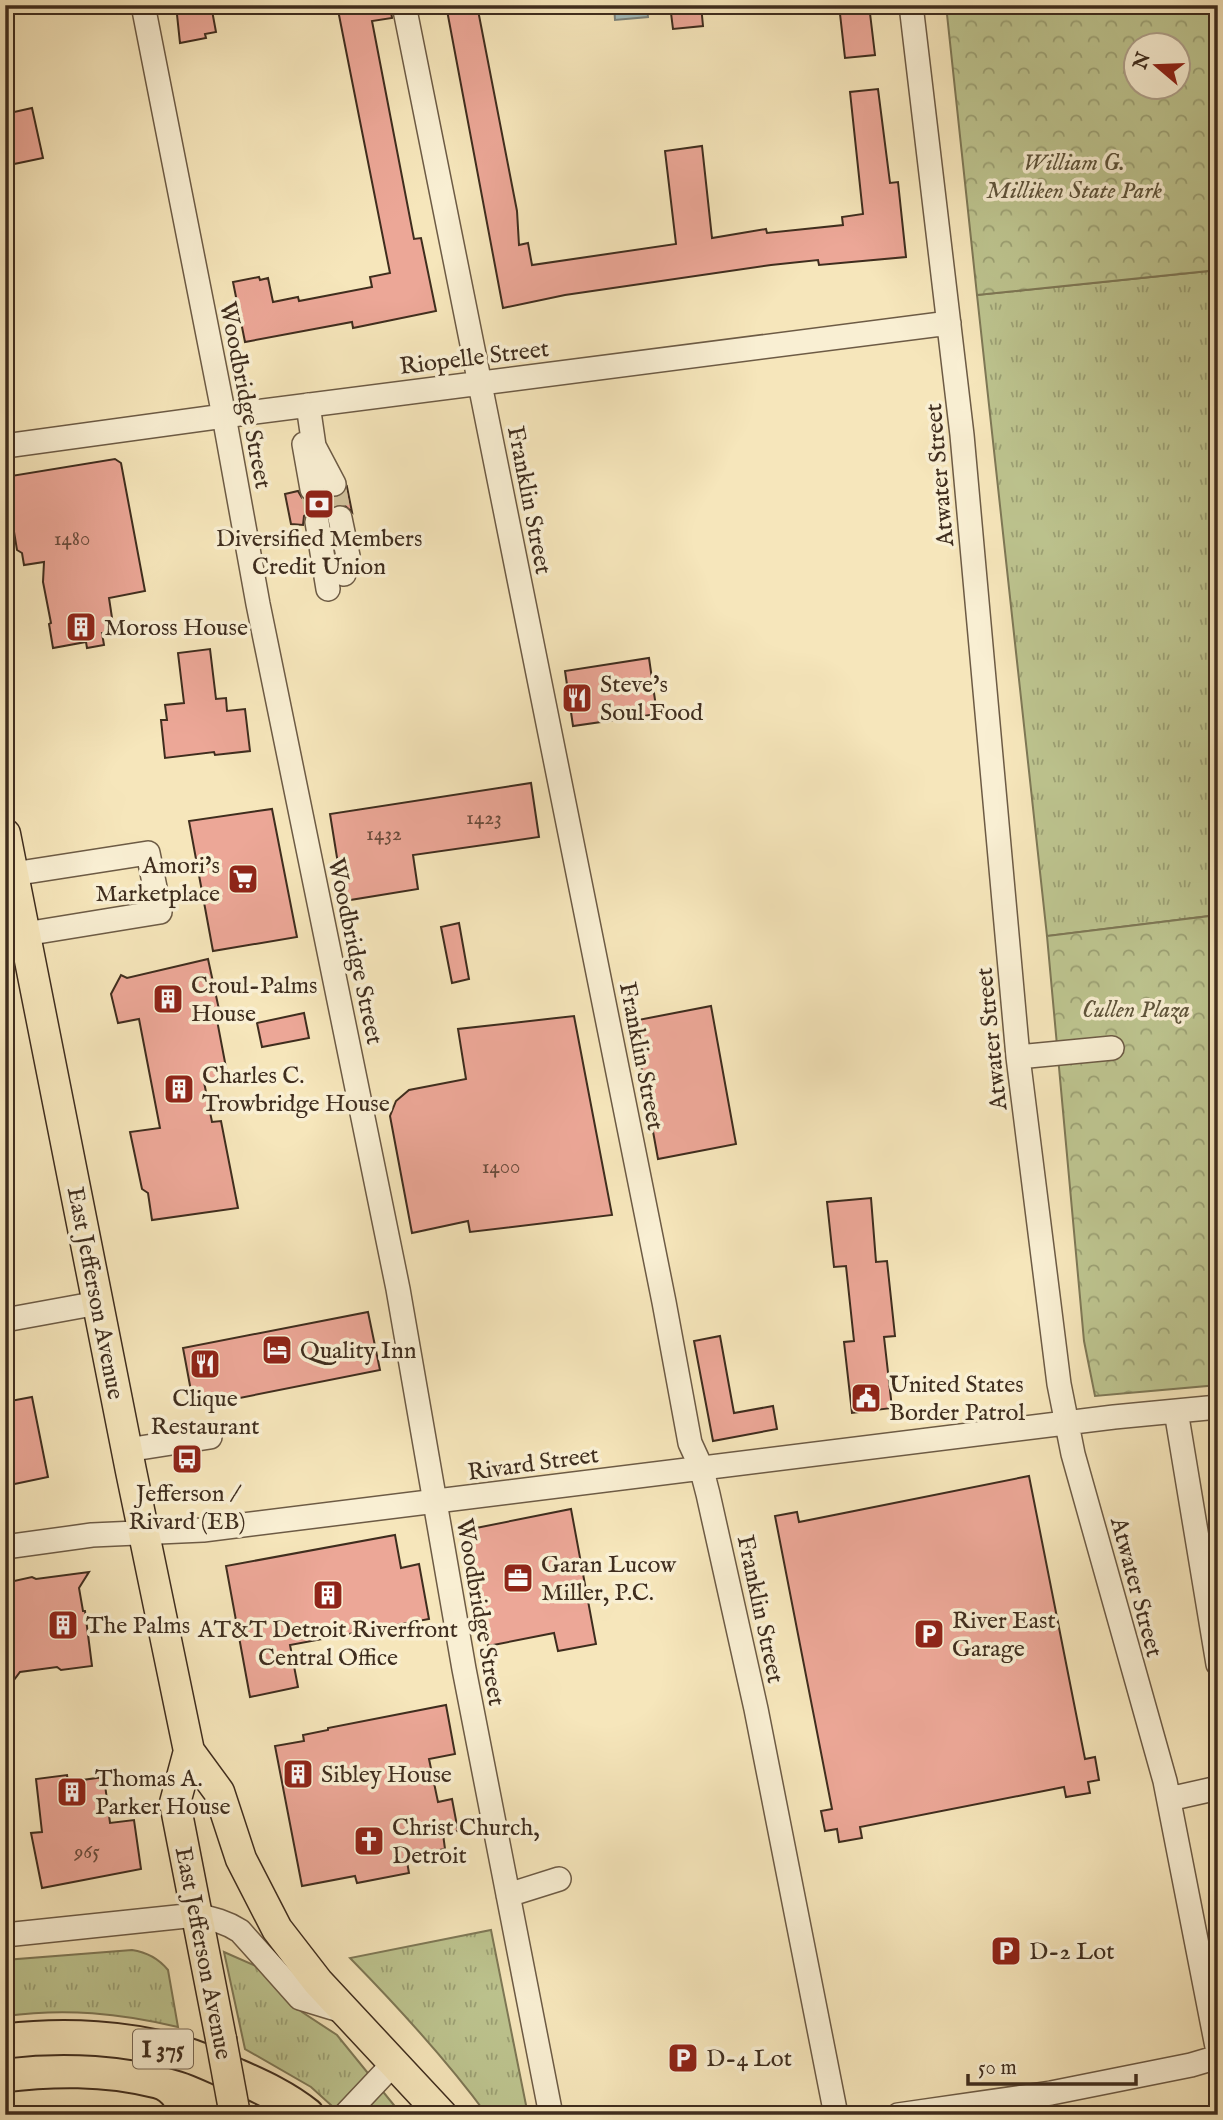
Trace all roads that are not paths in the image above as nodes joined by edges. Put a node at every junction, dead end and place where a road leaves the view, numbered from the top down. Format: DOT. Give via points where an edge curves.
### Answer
graph roads {
  1 [pos="143,5"];
  2 [pos="404,5"];
  3 [pos="911,5"];
  4 [pos="949,323"];
  5 [pos="480,383"];
  6 [pos="304,406"];
  7 [pos="224,416"];
  8 [pos="5,446"];
  9 [pos="323,486"];
  10 [pos="340,518"];
  11 [pos="317,522"];
  12 [pos="5,834"];
  13 [pos="10,869"];
  14 [pos="25,934"];
  15 [pos="1112,1048"];
  16 [pos="1018,1057"];
  17 [pos="98,1303"];
  18 [pos="5,1320"];
  19 [pos="1218,1407"];
  20 [pos="1175,1411"];
  21 [pos="1067,1424"];
  22 [pos="210,1437"];
  23 [pos="127,1450"];
  24 [pos="701,1467"];
  25 [pos="435,1502"];
  26 [pos="143,1533"];
  27 [pos="5,1547"];
  28 [pos="1218,1664"];
  29 [pos="189,1751"];
  30 [pos="1218,1788"];
  31 [pos="1169,1798"];
  32 [pos="559,1880"];
  33 [pos="508,1895"];
  34 [pos="196,1915"];
  35 [pos="5,1935"];
  36 [pos="346,2012"];
  37 [pos="5,2042"];
  38 [pos="1218,2052"];
  39 [pos="1218,2057"];
  40 [pos="394,2063"];
  41 [pos="5,2110"];
  42 [pos="347,2113"];
  43 [pos="149,2115"];
  44 [pos="235,2115"];
  45 [pos="307,2115"];
  46 [pos="442,2115"];
  47 [pos="551,2115"];
  48 [pos="836,2115"];
  49 [pos="898,2115"];
  1 -- 7 [label="street, Woodbridge Street"];
  2 -- 5 [label="street, Franklin Street"];
  3 -- 4 [label="street, Atwater Street"];
  4 -- 5 [label="street, Riopelle Street"];
  4 -- 16 [label="street, Atwater Street"];
  5 -- 6 [label="street, Riopelle Street"];
  5 -- 24 [label="street, Franklin Street" via="690,1443"];
  6 -- 7 [label="street, Riopelle Street"];
  6 -- 9 [label="street"];
  7 -- 8 [label="street, Riopelle Street"];
  7 -- 25 [label="street, Woodbridge Street" via="398,1289"];
  10 -- 11 [label="street" via="348,556 336,582"];
  12 -- 13 [label="main road, East Jefferson Avenue"];
  13 -- 14 [label="main road, East Jefferson Avenue"];
  13 -- 14 [label="street" via="148,853 160,912"];
  14 -- 17 [label="main road, East Jefferson Avenue"];
  15 -- 16 [label="street"];
  16 -- 21 [label="street, Atwater Street"];
  17 -- 18 [label="street"];
  17 -- 23 [label="main road, East Jefferson Avenue"];
  19 -- 20 [label="street, Rivard Street"];
  20 -- 21 [label="street, Rivard Street"];
  20 -- 28 [label="street"];
  21 -- 24 [label="street, Rivard Street"];
  21 -- 31 [label="street, Atwater Street"];
  22 -- 23 [label="street"];
  23 -- 26 [label="main road, East Jefferson Avenue"];
  24 -- 25 [label="street, Rivard Street"];
  24 -- 48 [label="street, Franklin Street" via="756,1709"];
  25 -- 26 [label="street, Rivard Street"];
  25 -- 33 [label="street, Woodbridge Street"];
  26 -- 27 [label="street, Rivard Street"];
  26 -- 29 [label="main road, East Jefferson Avenue"];
  29 -- 34 [label="main road, East Jefferson Avenue" via="175,1803"];
  29 -- 36 [label="main road, East Jefferson Avenue" via="219,1792 237,1849 263,1906 292,1949"];
  30 -- 31 [label="street"];
  31 -- 38 [label="street, Atwater Street"];
  32 -- 33 [label="street"];
  33 -- 47 [label="street, Woodbridge Street"];
  34 -- 35 [label="street"];
  34 -- 36 [label="street" via="240,1931 300,1998"];
  34 -- 44 [label="main road, East Jefferson Avenue, bridge"];
  36 -- 40 [label="main road, East Jefferson Avenue"];
  37 -- 45 [label="highway, I 375" via="94,2039 188,2055 274,2092"];
  39 -- 49 [label="street" via="1051,2093"];
  40 -- 42 [label="street"];
  40 -- 46 [label="main road, East Jefferson Avenue"];
  41 -- 43 [label="highway" via="78,2105"];
}
